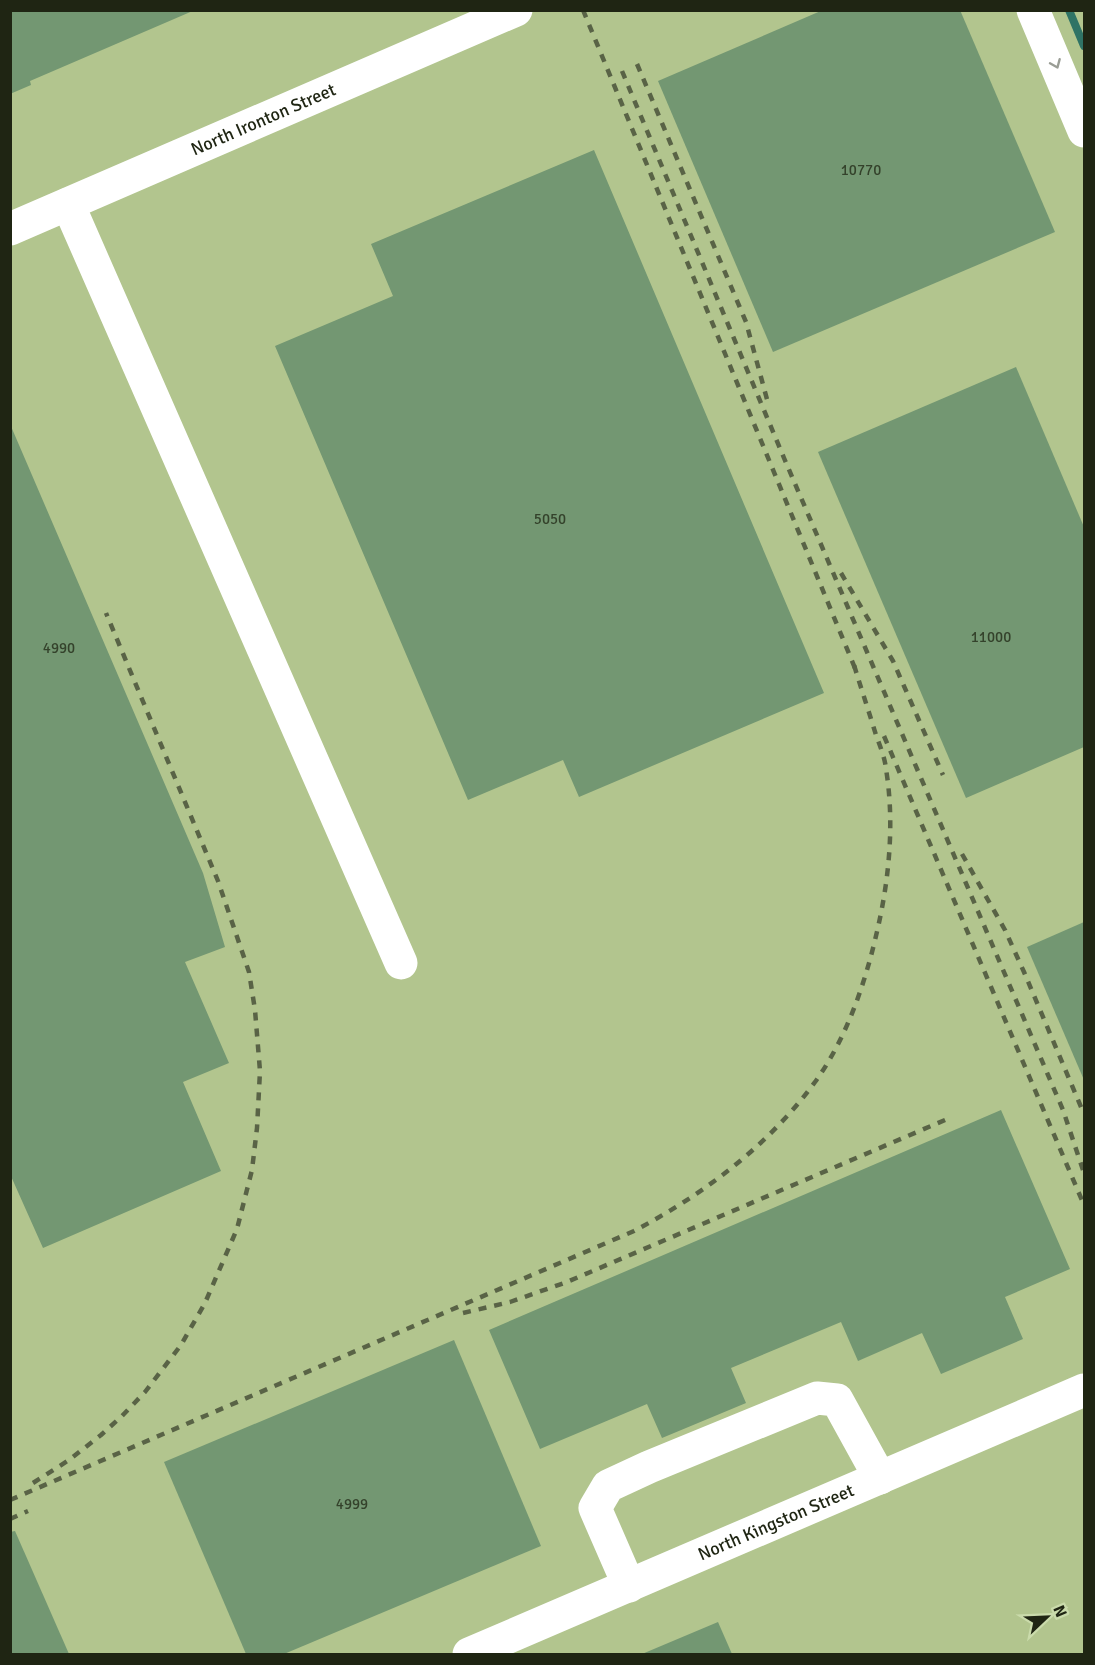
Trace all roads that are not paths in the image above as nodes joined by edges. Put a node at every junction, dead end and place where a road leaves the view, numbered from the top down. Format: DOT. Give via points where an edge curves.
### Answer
graph roads {
  1 [pos="516,10"];
  2 [pos="1033,10"];
  3 [pos="1084,131"];
  4 [pos="68,204"];
  5 [pos="10,229"];
  6 [pos="401,963"];
  7 [pos="1084,1390"];
  8 [pos="880,1478"];
  9 [pos="629,1586"];
  10 [pos="469,1654"];
  1 -- 4 [label="street, North Ironton Street"];
  2 -- 3 [label="street, one-way"];
  4 -- 5 [label="street, North Ironton Street"];
  4 -- 6 [label="street"];
  7 -- 8 [label="street, North Kingston Street"];
  8 -- 9 [label="street, North Kingston Street"];
  8 -- 9 [label="street" via="837,1400 817,1398 649,1467 608,1486 595,1508"];
  9 -- 10 [label="street, North Kingston Street"];
}
